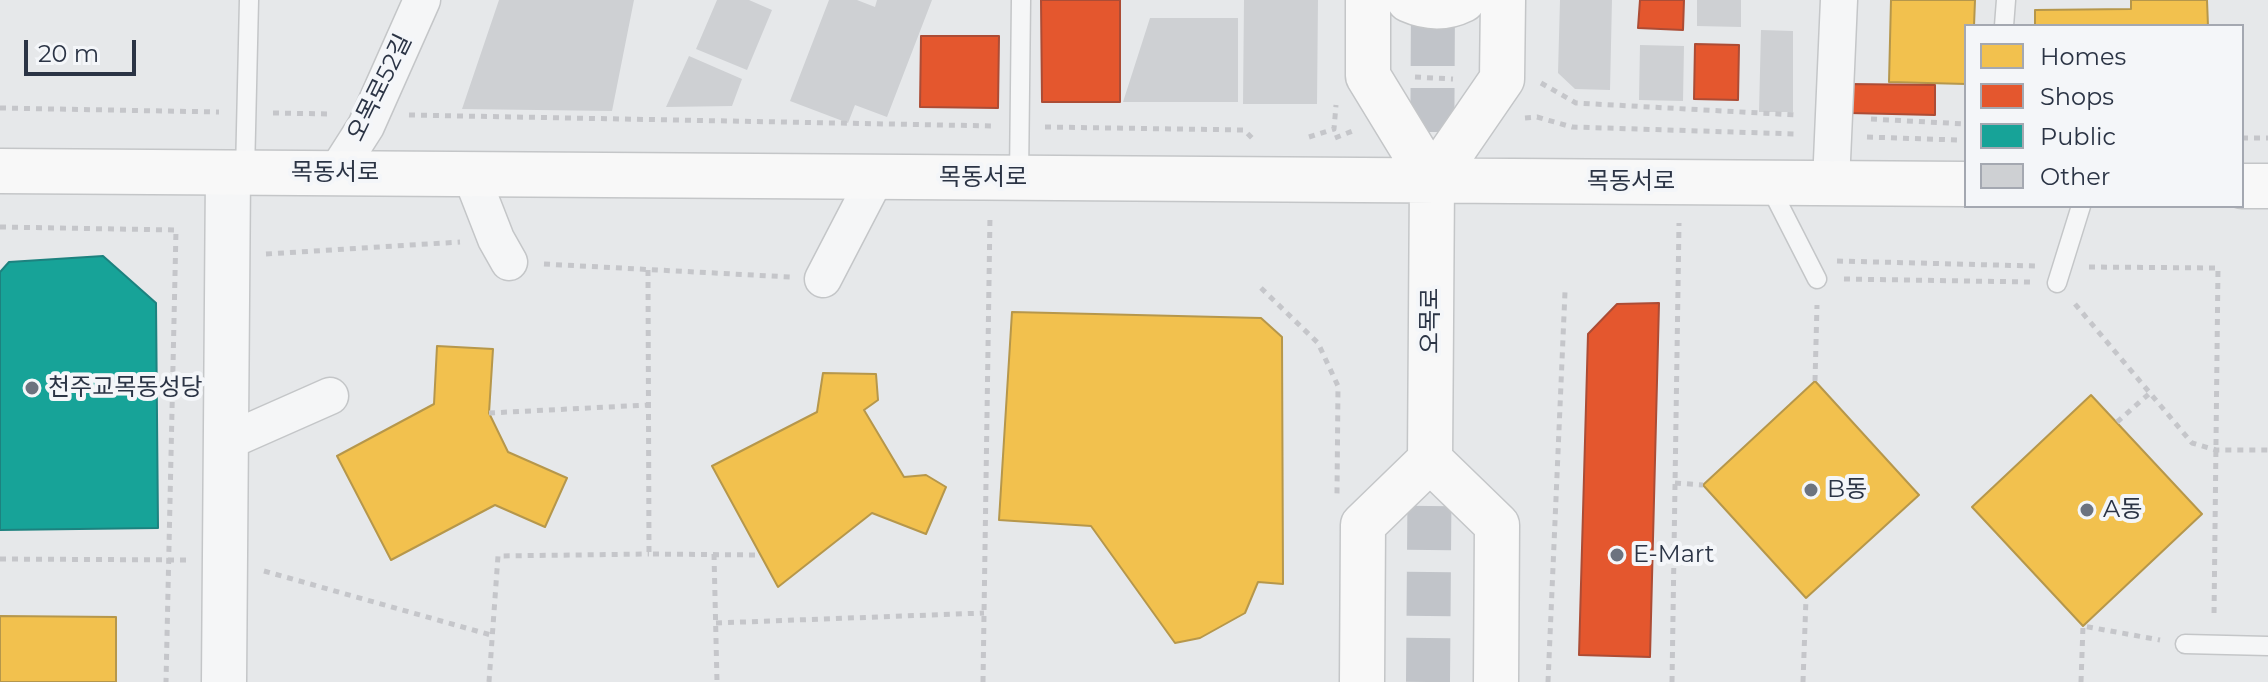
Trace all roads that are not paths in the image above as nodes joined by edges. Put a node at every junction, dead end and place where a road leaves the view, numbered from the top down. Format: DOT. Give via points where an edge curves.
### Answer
graph roads {
  1 [pos="249,0"];
  2 [pos="422,0"];
  3 [pos="1021,0"];
  4 [pos="1368,0"];
  5 [pos="1409,0"];
  6 [pos="1463,0"];
  7 [pos="1503,0"];
  8 [pos="1839,0"];
  9 [pos="2006,0"];
  10 [pos="2004,24"];
  11 [pos="0,171"];
  12 [pos="237,173"];
  13 [pos="336,173"];
  14 [pos="471,175"];
  15 [pos="876,177"];
  16 [pos="1005,178"];
  17 [pos="1432,181"];
  18 [pos="1768,183"];
  19 [pos="1831,183"];
  20 [pos="1964,184"];
  21 [pos="2244,186"];
  22 [pos="2268,186"];
  23 [pos="2080,208"];
  24 [pos="503,251"];
  25 [pos="2060,275"];
  26 [pos="823,279"];
  27 [pos="1817,279"];
  28 [pos="330,396"];
  29 [pos="226,442"];
  30 [pos="1430,460"];
  31 [pos="2185,644"];
  32 [pos="2268,646"];
  33 [pos="224,682"];
  34 [pos="1362,682"];
  35 [pos="1496,682"];
  1 -- 12 [label="lane" via="247,113"];
  2 -- 13 [label="street, 오목로52길" via="371,115"];
  3 -- 16 [label="lane" via="1020,126"];
  4 -- 17 [label="main road" via="1368,76"];
  5 -- 6 [label="main road" via="1447,7"];
  7 -- 17 [label="main road" via="1502,79"];
  8 -- 19 [label="street"];
  9 -- 10 [label="lane"];
  11 -- 12 [label="main road, 목동서로"];
  12 -- 13 [label="main road, 목동서로"];
  12 -- 29 [label="street" via="228,257"];
  13 -- 14 [label="main road, 목동서로"];
  14 -- 15 [label="main road, 목동서로"];
  14 -- 24 [label="street"];
  15 -- 16 [label="main road, 목동서로"];
  15 -- 26 [label="street"];
  16 -- 17 [label="main road, 목동서로"];
  17 -- 18 [label="main road, 목동서로"];
  17 -- 30 [label="main road, 오목로"];
  18 -- 19 [label="main road, 목동서로"];
  18 -- 27 [label="lane"];
  19 -- 20 [label="main road, 목동서로"];
  21 -- 22 [label="main road"];
  23 -- 25 [label="lane"];
  28 -- 29 [label="street"];
  29 -- 33 [label="street"];
  30 -- 34 [label="main road" via="1363,525"];
  30 -- 35 [label="main road" via="1497,525"];
  31 -- 32 [label="lane"];
}
